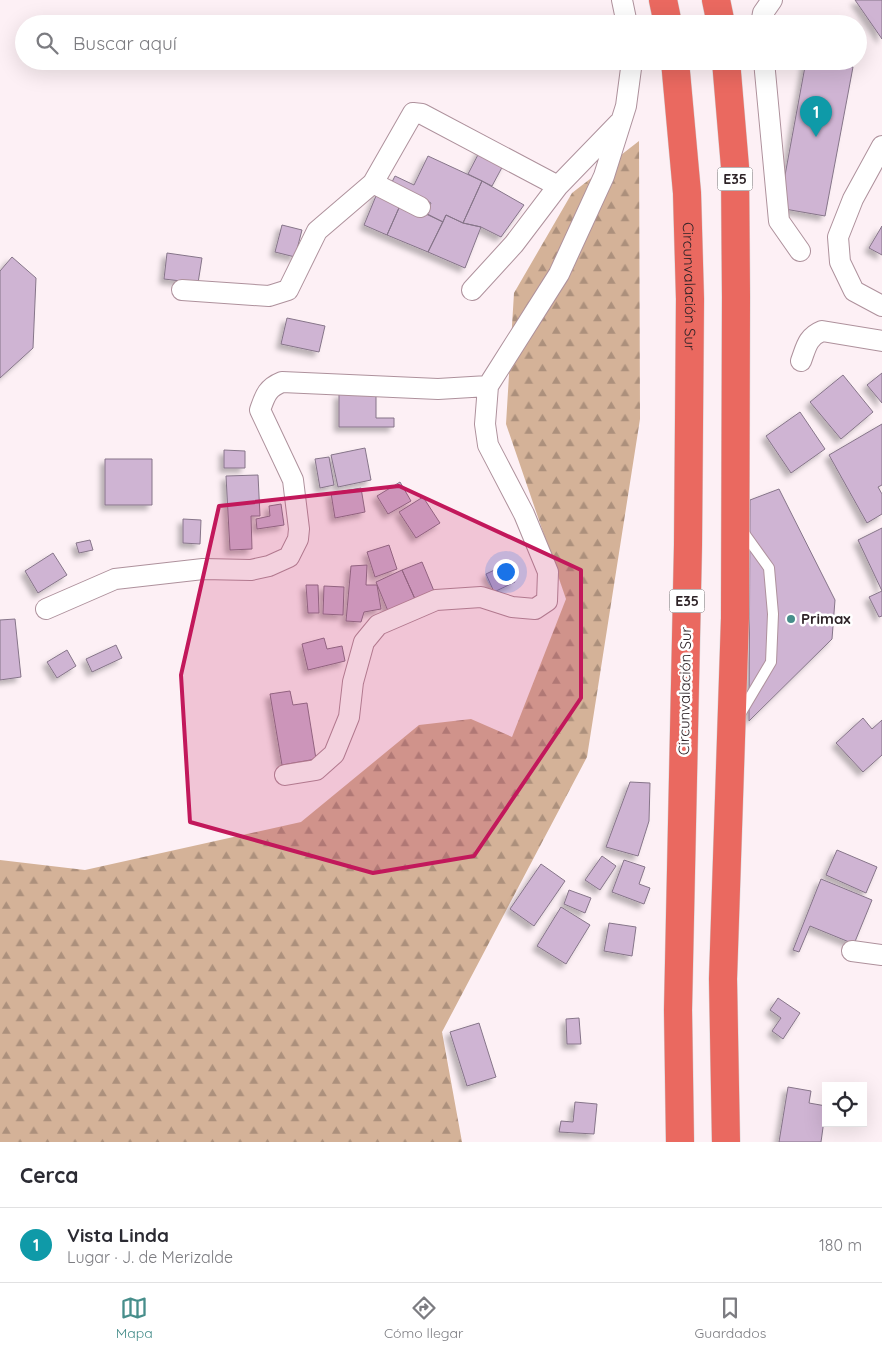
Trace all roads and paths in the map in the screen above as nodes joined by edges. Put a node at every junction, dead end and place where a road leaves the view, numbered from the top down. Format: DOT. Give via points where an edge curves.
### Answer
graph roads {
  1 [pos="622,0"];
  2 [pos="663,0"];
  3 [pos="716,0"];
  4 [pos="724,0"];
  5 [pos="772,0"];
  6 [pos="625,15"];
  7 [pos="666,15"];
  8 [pos="720,15"];
  9 [pos="723,15"];
  10 [pos="763,15"];
  11 [pos="631,70"];
  12 [pos="676,70"];
  13 [pos="727,70"];
  14 [pos="765,70"];
  15 [pos="622,120"];
  16 [pos="882,146"];
  17 [pos="373,183"];
  18 [pos="558,186"];
  19 [pos="420,207"];
  20 [pos="800,251"];
  21 [pos="182,290"];
  22 [pos="472,290"];
  23 [pos="882,306"];
  24 [pos="882,341"];
  25 [pos="802,362"];
  26 [pos="488,386"];
  27 [pos="736,522"];
  28 [pos="46,609"];
  29 [pos="732,728"];
  30 [pos="285,775"];
  31 [pos="852,951"];
  32 [pos="882,955"];
  33 [pos="680,1142"];
  34 [pos="726,1142"];
  1 -- 6 [label="street"];
  2 -- 7 [label="highway"];
  3 -- 8 [label="highway"];
  4 -- 9 [label="street"];
  5 -- 10 [label="street"];
  11 -- 15 [label="street"];
  12 -- 33 [label="highway, Circunvalación Sur / E35" via="687,193 690,299 678,1010"];
  13 -- 27 [label="highway, E35" via="735,167"];
  14 -- 20 [label="street" via="779,221"];
  15 -- 18 [label="street"];
  15 -- 26 [label="street" via="604,176 559,274"];
  16 -- 23 [label="street" via="853,199 838,238 840,262 854,291"];
  17 -- 18 [label="street" via="413,113 422,114"];
  17 -- 19 [label="street"];
  17 -- 21 [label="street" via="317,231 288,290 269,296"];
  18 -- 22 [label="street" via="514,244"];
  24 -- 25 [label="street" via="822,331 809,340"];
  26 -- 28 [label="street" via="438,389 282,382 272,386 260,410 292,480 299,518 298,539 289,557 251,570 203,569 115,579"];
  26 -- 30 [label="street" via="485,424 488,445 524,514 548,572 546,601 535,609 512,607 481,597 436,600 378,625 364,642 353,682 349,717 334,754 316,770"];
  27 -- 29 [label="highway, E35"];
  27 -- 29 [label="lane" via="769,568 774,614 771,662"];
  29 -- 34 [label="highway, E35" via="723,979"];
  31 -- 32 [label="street"];
}
